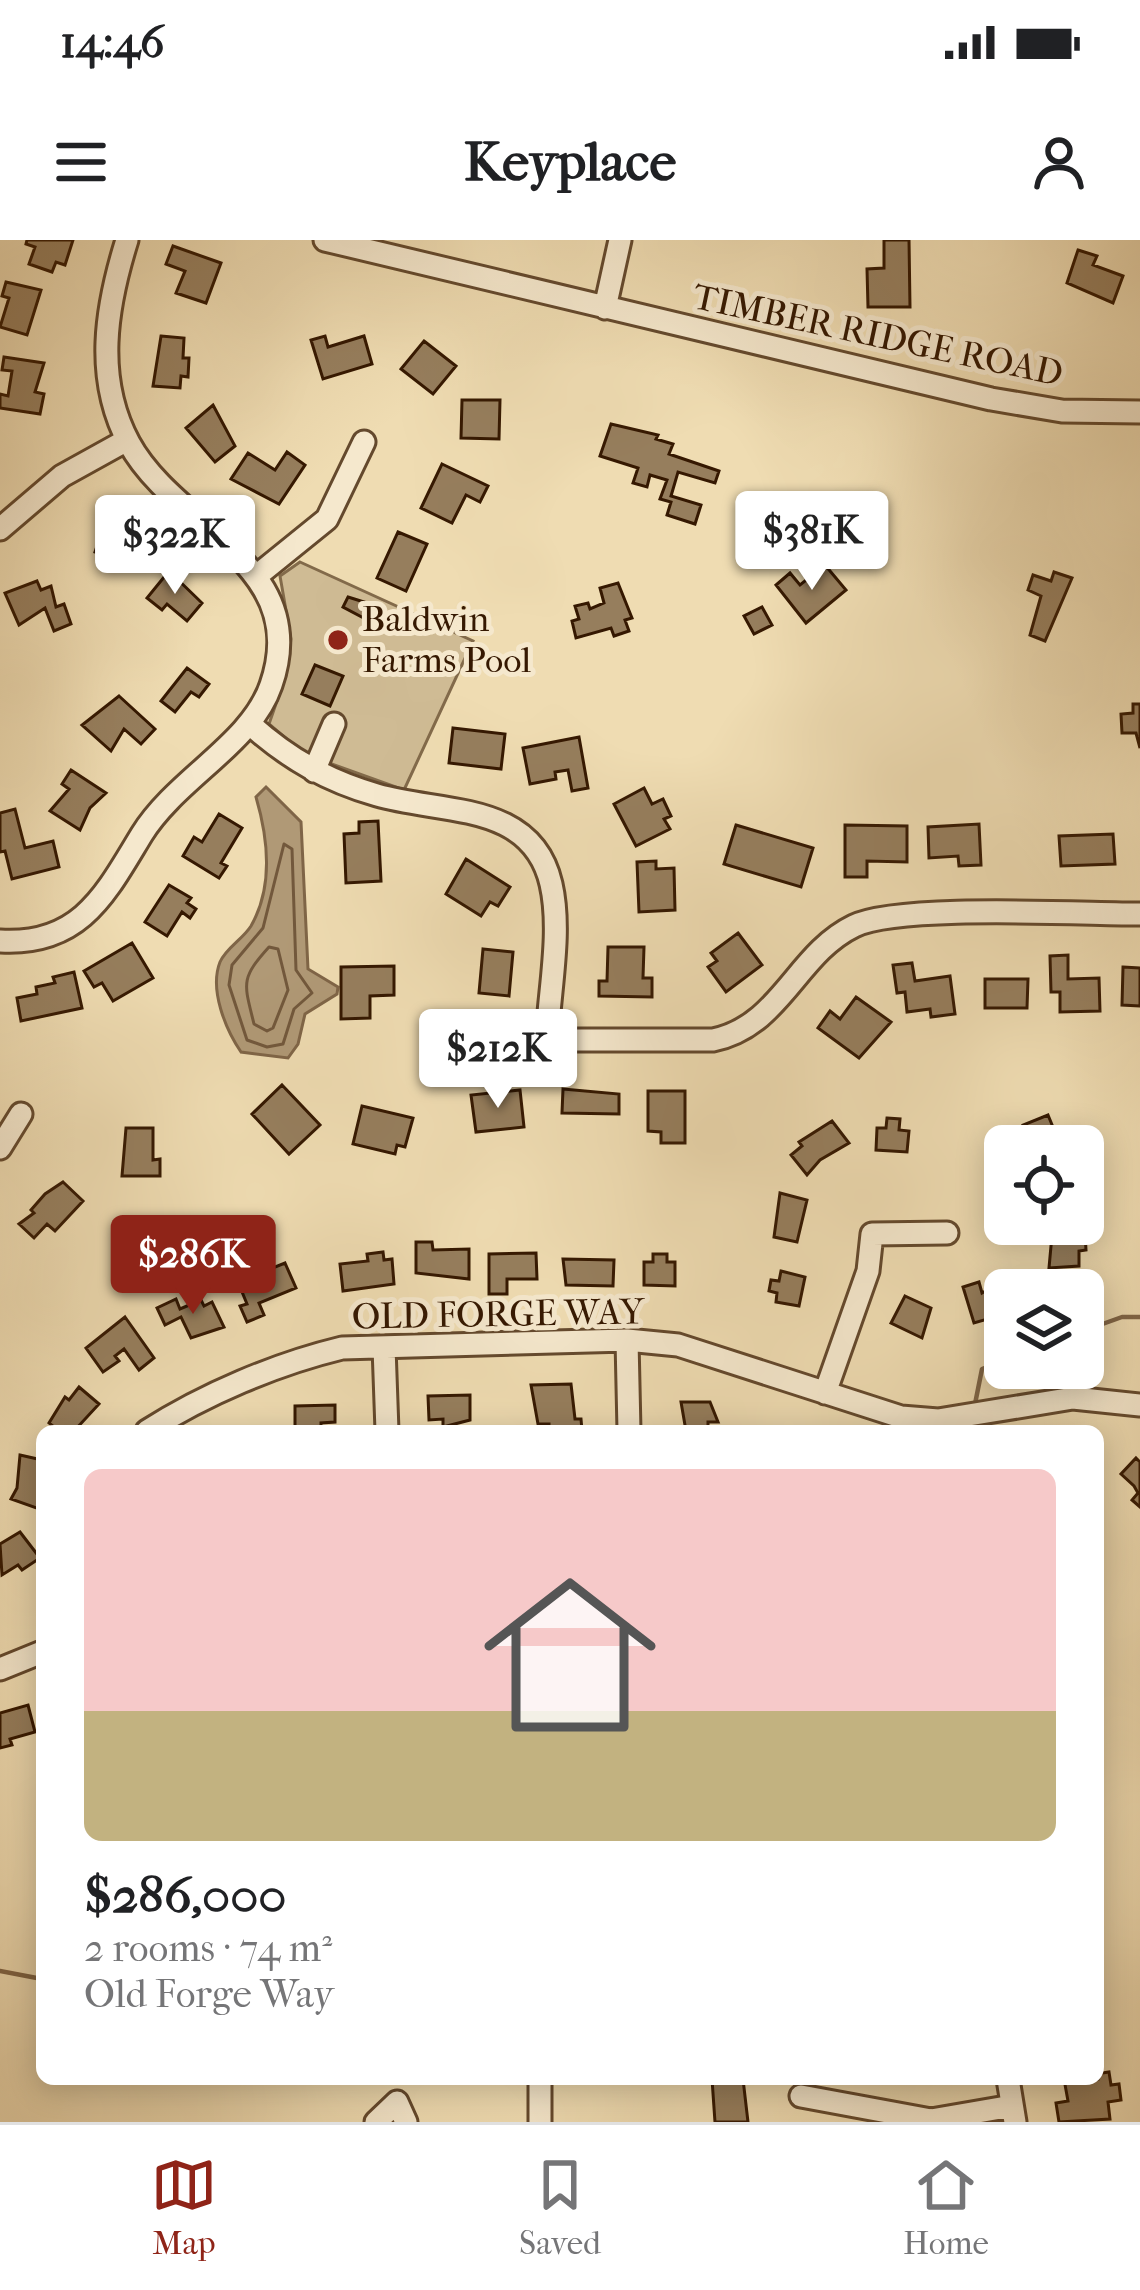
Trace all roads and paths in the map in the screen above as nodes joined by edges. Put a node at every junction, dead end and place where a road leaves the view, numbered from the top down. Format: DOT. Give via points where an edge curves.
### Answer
graph roads {
  1 [pos="127,240"];
  2 [pos="325,240"];
  3 [pos="620,240"];
  4 [pos="604,308"];
  5 [pos="1140,412"];
  6 [pos="128,440"];
  7 [pos="364,442"];
  8 [pos="0,529"];
  9 [pos="259,574"];
  10 [pos="334,724"];
  11 [pos="250,725"];
  12 [pos="314,771"];
  13 [pos="1140,914"];
  14 [pos="0,941"];
  15 [pos="438,1040"];
  16 [pos="548,1040"];
  17 [pos="21,1114"];
  18 [pos="0,1148"];
  19 [pos="947,1233"];
  20 [pos="627,1340"];
  21 [pos="384,1347"];
  22 [pos="824,1393"];
  23 [pos="1140,1405"];
  24 [pos="157,1425"];
  25 [pos="387,1425"];
  26 [pos="628,1425"];
  27 [pos="36,1654"];
  28 [pos="0,1669"];
  29 [pos="540,2085"];
  30 [pos="801,2096"];
  31 [pos="1014,2114"];
  32 [pos="376,2122"];
  33 [pos="406,2122"];
  34 [pos="540,2122"];
  1 -- 6 [label="street" via="106,354"];
  2 -- 4 [label="street, TIMBER RIDGE ROAD"];
  3 -- 4 [label="street"];
  4 -- 5 [label="street, TIMBER RIDGE ROAD" via="1026,406"];
  6 -- 8 [label="street" via="62,476"];
  6 -- 9 [label="street" via="153,477"];
  7 -- 9 [label="street" via="327,519"];
  9 -- 11 [label="street" via="278,655"];
  10 -- 12 [label="street"];
  11 -- 12 [label="street"];
  11 -- 14 [label="street" via="156,813 94,908 43,936"];
  12 -- 16 [label="street" via="382,797 488,816 527,837 545,865 553,905"];
  13 -- 16 [label="street" via="881,918 834,938 769,1013 729,1037"];
  15 -- 16 [label="street"];
  17 -- 18 [label="street"];
  19 -- 22 [label="street" via="872,1234 868,1271"];
  20 -- 21 [label="street, OLD FORGE WAY"];
  20 -- 22 [label="street, OLD FORGE WAY" via="678,1345"];
  20 -- 26 [label="street"];
  21 -- 24 [label="street, OLD FORGE WAY" via="304,1358"];
  21 -- 25 [label="street"];
  22 -- 23 [label="street, OLD FORGE WAY" via="901,1418 938,1420 1073,1398"];
  27 -- 28 [label="street"];
  29 -- 34 [label="street"];
  30 -- 31 [label="street" via="931,2120"];
  32 -- 33 [label="street" via="398,2102"];
}
